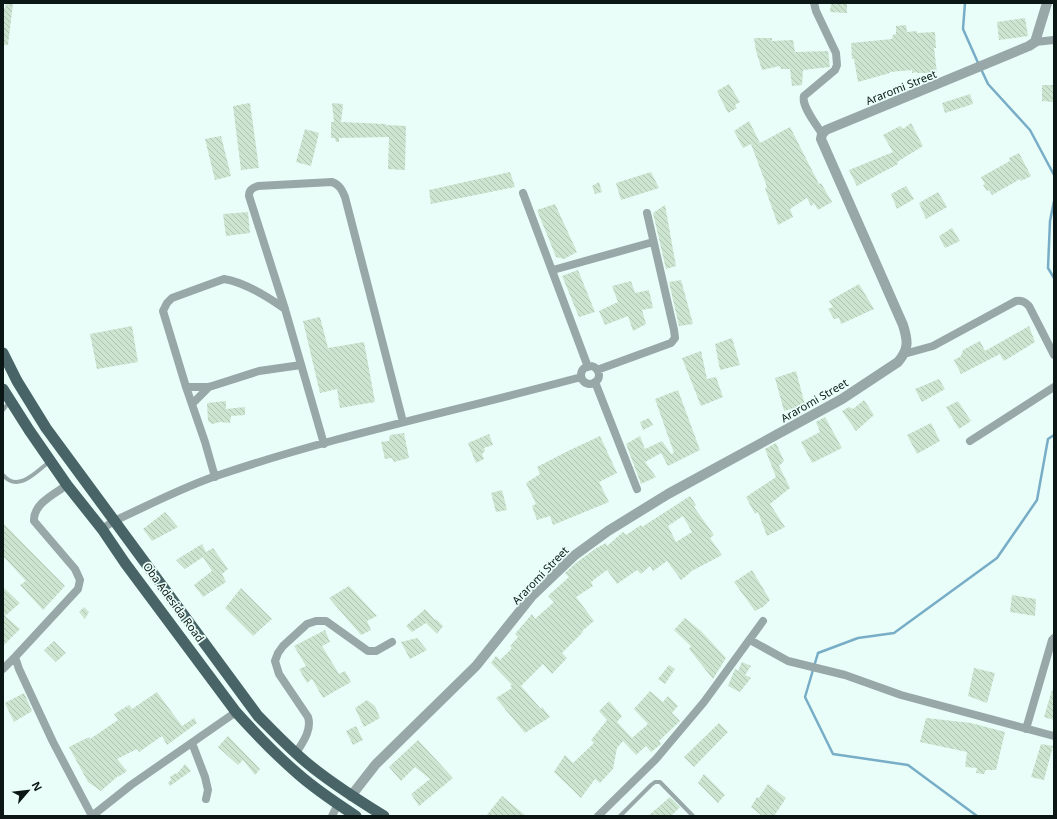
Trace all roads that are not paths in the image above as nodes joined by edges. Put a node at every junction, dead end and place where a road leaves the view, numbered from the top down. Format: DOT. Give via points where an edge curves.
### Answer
graph roads {
  1 [pos="814,3"];
  2 [pos="1047,3"];
  3 [pos="1054,40"];
  4 [pos="1035,42"];
  5 [pos="822,134"];
  6 [pos="523,193"];
  7 [pos="646,213"];
  8 [pos="653,242"];
  9 [pos="553,270"];
  10 [pos="285,309"];
  11 [pos="3,353"];
  12 [pos="904,354"];
  13 [pos="1054,355"];
  14 [pos="301,365"];
  15 [pos="588,367"];
  16 [pos="597,370"];
  17 [pos="581,377"];
  18 [pos="595,382"];
  19 [pos="186,387"];
  20 [pos="209,387"];
  21 [pos="1054,387"];
  22 [pos="3,389"];
  23 [pos="10,401"];
  24 [pos="192,404"];
  25 [pos="3,410"];
  26 [pos="403,422"];
  27 [pos="970,440"];
  28 [pos="324,444"];
  29 [pos="50,461"];
  30 [pos="3,475"];
  31 [pos="215,477"];
  32 [pos="67,484"];
  33 [pos="636,489"];
  34 [pos="114,521"];
  35 [pos="102,529"];
  36 [pos="763,622"];
  37 [pos="1054,638"];
  38 [pos="750,640"];
  39 [pos="392,642"];
  40 [pos="15,657"];
  41 [pos="3,669"];
  42 [pos="236,712"];
  43 [pos="1026,729"];
  44 [pos="1054,736"];
  45 [pos="192,743"];
  46 [pos="296,753"];
  47 [pos="351,796"];
  48 [pos="206,799"];
  49 [pos="338,804"];
  50 [pos="92,816"];
  51 [pos="332,816"];
  52 [pos="356,816"];
  53 [pos="384,816"];
  54 [pos="598,816"];
  55 [pos="620,816"];
  56 [pos="694,816"];
  1 -- 5 [label="street" via="838,59 835,70 804,96 803,100"];
  2 -- 4 [label="street"];
  3 -- 4 [label="street"];
  4 -- 5 [label="street, Araromi Street" via="826,130"];
  5 -- 12 [label="street" via="821,139 903,325 907,336"];
  6 -- 9 [label="street"];
  7 -- 8 [label="street"];
  8 -- 9 [label="street"];
  8 -- 16 [label="street" via="674,330 674,341"];
  9 -- 15 [label="street"];
  10 -- 14 [label="street"];
  10 -- 19 [label="street" via="270,298 232,280 224,279 172,298 163,310"];
  10 -- 26 [label="street" via="249,192 258,186 332,182 341,188 345,197"];
  11 -- 34 [label="main road, Oba Adesida Road" via="46,428"];
  12 -- 13 [label="street" via="933,346 1020,300 1029,306"];
  12 -- 47 [label="street, Araromi Street" via="898,362 842,399 668,494 575,555 532,596 476,666 376,764"];
  14 -- 20 [label="street" via="259,371"];
  14 -- 28 [label="street"];
  15 -- 16 [label="street"];
  15 -- 17 [label="street" via="582,371"];
  16 -- 18 [label="street" via="598,377"];
  17 -- 18 [label="street" via="585,383"];
  17 -- 26 [label="street"];
  18 -- 33 [label="street"];
  19 -- 20 [label="street"];
  19 -- 24 [label="street"];
  20 -- 24 [label="street"];
  21 -- 27 [label="street"];
  22 -- 23 [label="main road, Oba Adesida Road"];
  23 -- 25 [label="lane"];
  23 -- 29 [label="main road, Oba Adesida Road"];
  24 -- 31 [label="street"];
  26 -- 28 [label="street"];
  28 -- 31 [label="street"];
  29 -- 30 [label="lane" via="24,481 17,483"];
  29 -- 32 [label="main road, Oba Adesida Road"];
  31 -- 34 [label="street"];
  32 -- 35 [label="main road, Oba Adesida Road"];
  32 -- 40 [label="street" via="38,506 34,521 75,569 80,580 78,588"];
  34 -- 35 [label="street"];
  34 -- 46 [label="main road, Oba Adesida Road" via="258,716"];
  35 -- 42 [label="main road, Oba Adesida Road"];
  36 -- 38 [label="street"];
  37 -- 43 [label="street"];
  38 -- 43 [label="street" via="788,661 845,675 901,695"];
  38 -- 54 [label="street" via="704,702 656,759"];
  39 -- 46 [label="street" via="376,651 368,651 326,621 316,621 307,624 284,646 275,661 279,674 310,723 307,736"];
  40 -- 41 [label="street"];
  40 -- 50 [label="street" via="52,742"];
  42 -- 45 [label="street"];
  42 -- 49 [label="main road, Oba Adesida Road" via="296,773"];
  43 -- 44 [label="street"];
  45 -- 48 [label="street" via="205,777 208,790"];
  45 -- 50 [label="street" via="131,785"];
  46 -- 47 [label="main road, Oba Adesida Road"];
  47 -- 53 [label="main road, Oba Adesida Road"];
  49 -- 51 [label="street"];
  49 -- 52 [label="main road, Oba Adesida Road"];
  55 -- 56 [label="lane" via="651,785 660,782"];
}
